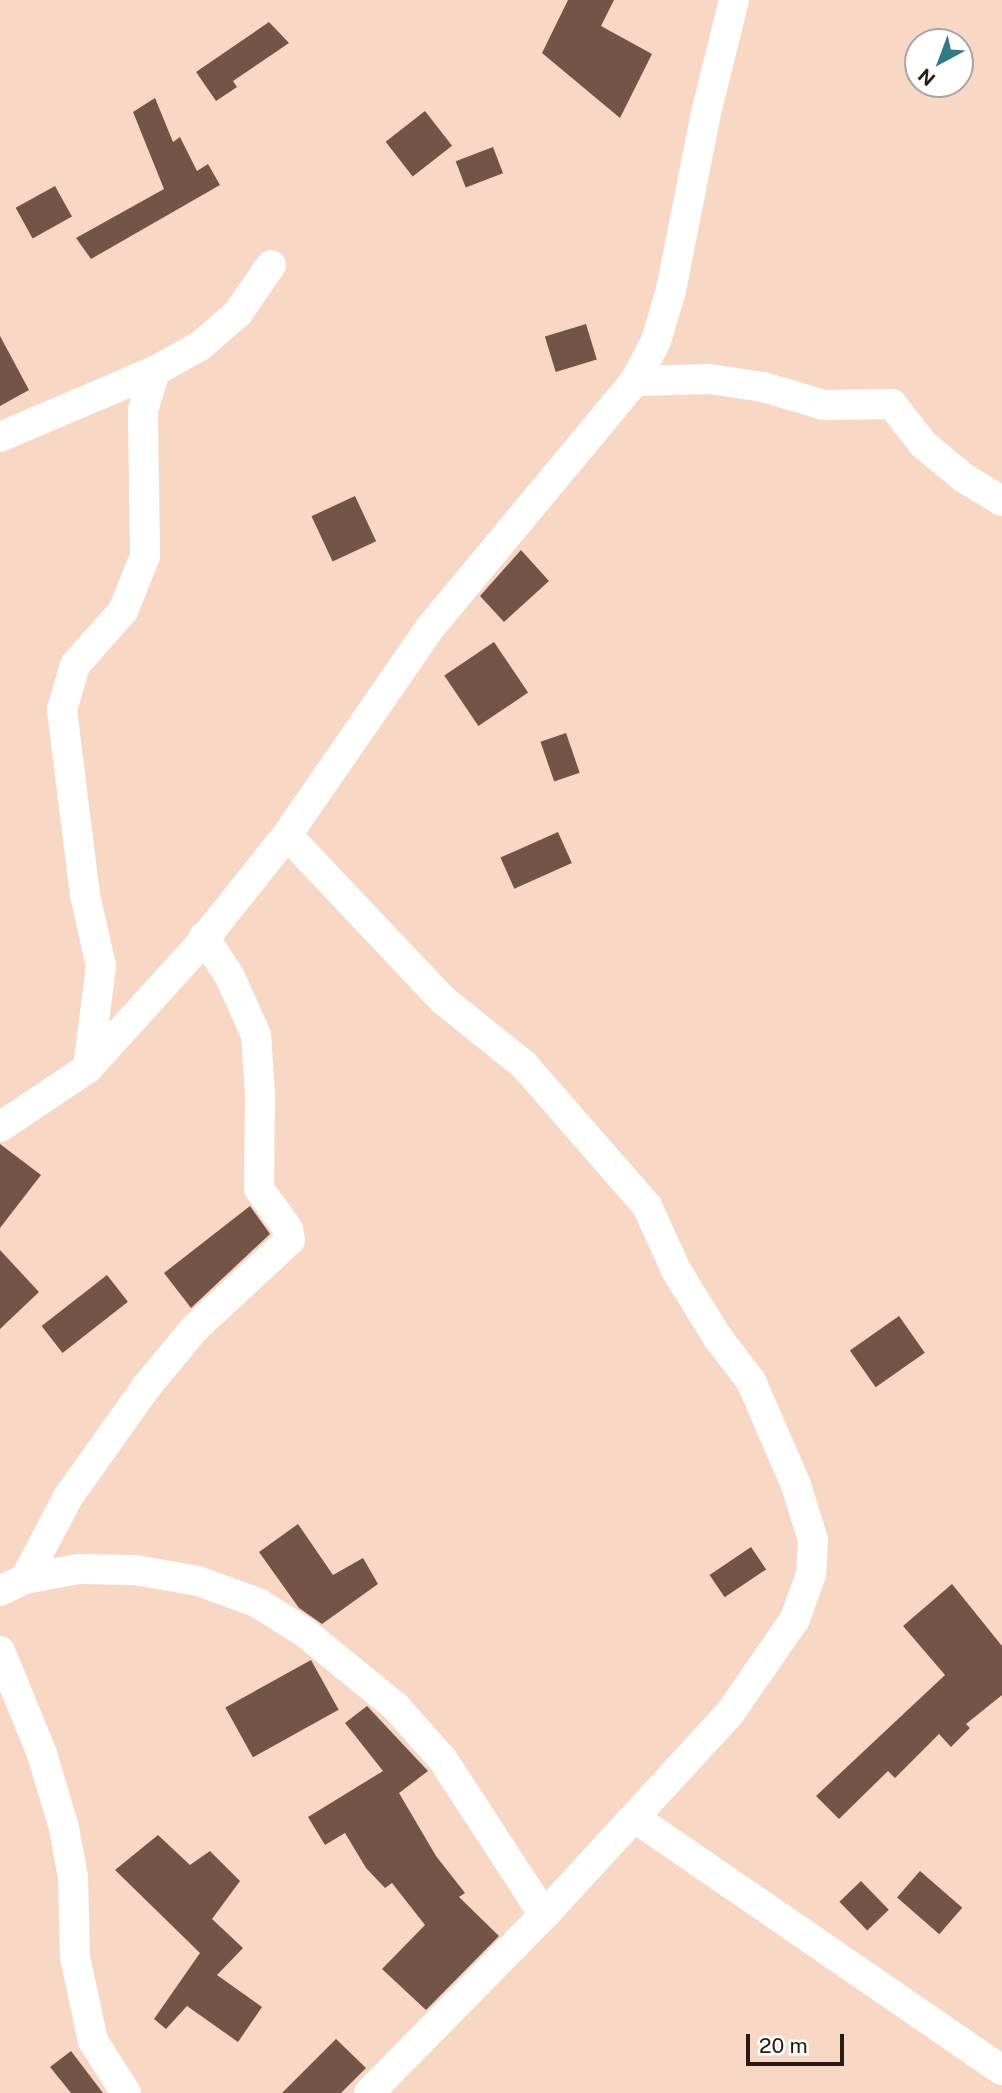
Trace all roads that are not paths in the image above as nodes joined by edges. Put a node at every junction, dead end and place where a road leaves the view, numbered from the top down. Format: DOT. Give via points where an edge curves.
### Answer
graph roads {
  1 [pos="734,0"];
  2 [pos="271,265"];
  3 [pos="155,370"];
  4 [pos="635,381"];
  5 [pos="0,437"];
  6 [pos="1002,501"];
  7 [pos="286,835"];
  8 [pos="204,937"];
  9 [pos="88,1068"];
  10 [pos="0,1126"];
  11 [pos="12,1585"];
  12 [pos="0,1651"];
  13 [pos="635,1818"];
  14 [pos="544,1915"];
  15 [pos="1002,2070"];
  16 [pos="126,2093"];
  17 [pos="369,2093"];
  1 -- 4 [label="street" via="671,290 656,341"];
  2 -- 3 [label="street" via="238,313 200,346"];
  3 -- 5 [label="street"];
  3 -- 9 [label="street" via="143,410 145,556 123,611 75,665 62,710 85,895 101,966"];
  4 -- 6 [label="street" via="709,379 763,387 824,405 892,404 923,444 964,478"];
  4 -- 7 [label="street" via="429,629"];
  7 -- 8 [label="street"];
  7 -- 13 [label="street" via="443,1000 524,1065 647,1206 676,1270 751,1381 796,1485 813,1540 811,1574 795,1619 730,1713"];
  8 -- 9 [label="street"];
  8 -- 11 [label="street" via="230,977 256,1035 259,1189 288,1229 290,1240 195,1328 147,1385"];
  9 -- 10 [label="street"];
  11 -- 14 [label="street" via="78,1569 135,1570 198,1581 258,1604 303,1632 396,1707 443,1760"];
  12 -- 16 [label="street" via="42,1754 64,1828 73,1877 75,1957 93,2041"];
  13 -- 14 [label="street"];
  13 -- 15 [label="street"];
  14 -- 17 [label="street"];
}
